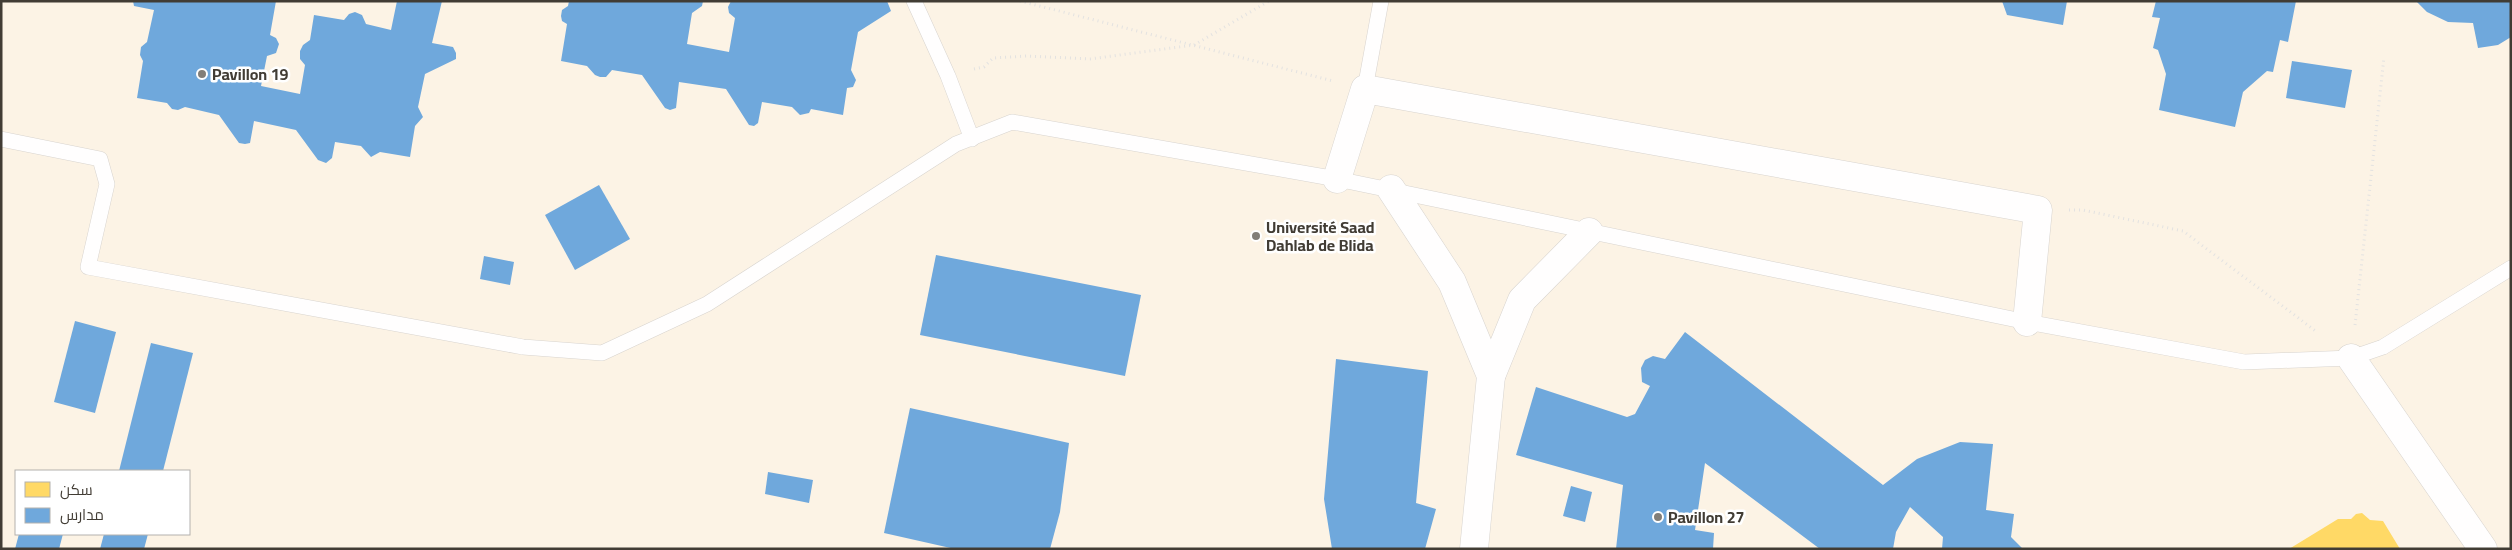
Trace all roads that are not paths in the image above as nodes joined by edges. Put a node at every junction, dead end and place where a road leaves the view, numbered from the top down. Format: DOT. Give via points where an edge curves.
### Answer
graph roads {
  1 [pos="914,1"];
  2 [pos="1381,1"];
  3 [pos="1365,89"];
  4 [pos="1,139"];
  5 [pos="972,139"];
  6 [pos="1337,178"];
  7 [pos="1391,189"];
  8 [pos="1589,232"];
  9 [pos="2511,268"];
  10 [pos="2027,322"];
  11 [pos="2351,358"];
  12 [pos="1491,376"];
  13 [pos="1474,549"];
  14 [pos="2483,549"];
  1 -- 5 [label="lane"];
  2 -- 3 [label="lane"];
  3 -- 6 [label="street"];
  3 -- 10 [label="street" via="2038,210"];
  4 -- 5 [label="lane" via="100,159 107,184 88,267 524,346 602,353 707,304 956,144"];
  5 -- 6 [label="lane" via="1012,122"];
  6 -- 7 [label="lane"];
  7 -- 8 [label="lane"];
  7 -- 12 [label="street" via="1452,282"];
  8 -- 10 [label="lane"];
  8 -- 12 [label="street" via="1522,300"];
  9 -- 11 [label="lane" via="2383,348"];
  10 -- 11 [label="lane" via="2244,362"];
  11 -- 14 [label="street"];
  12 -- 13 [label="street"];
}
